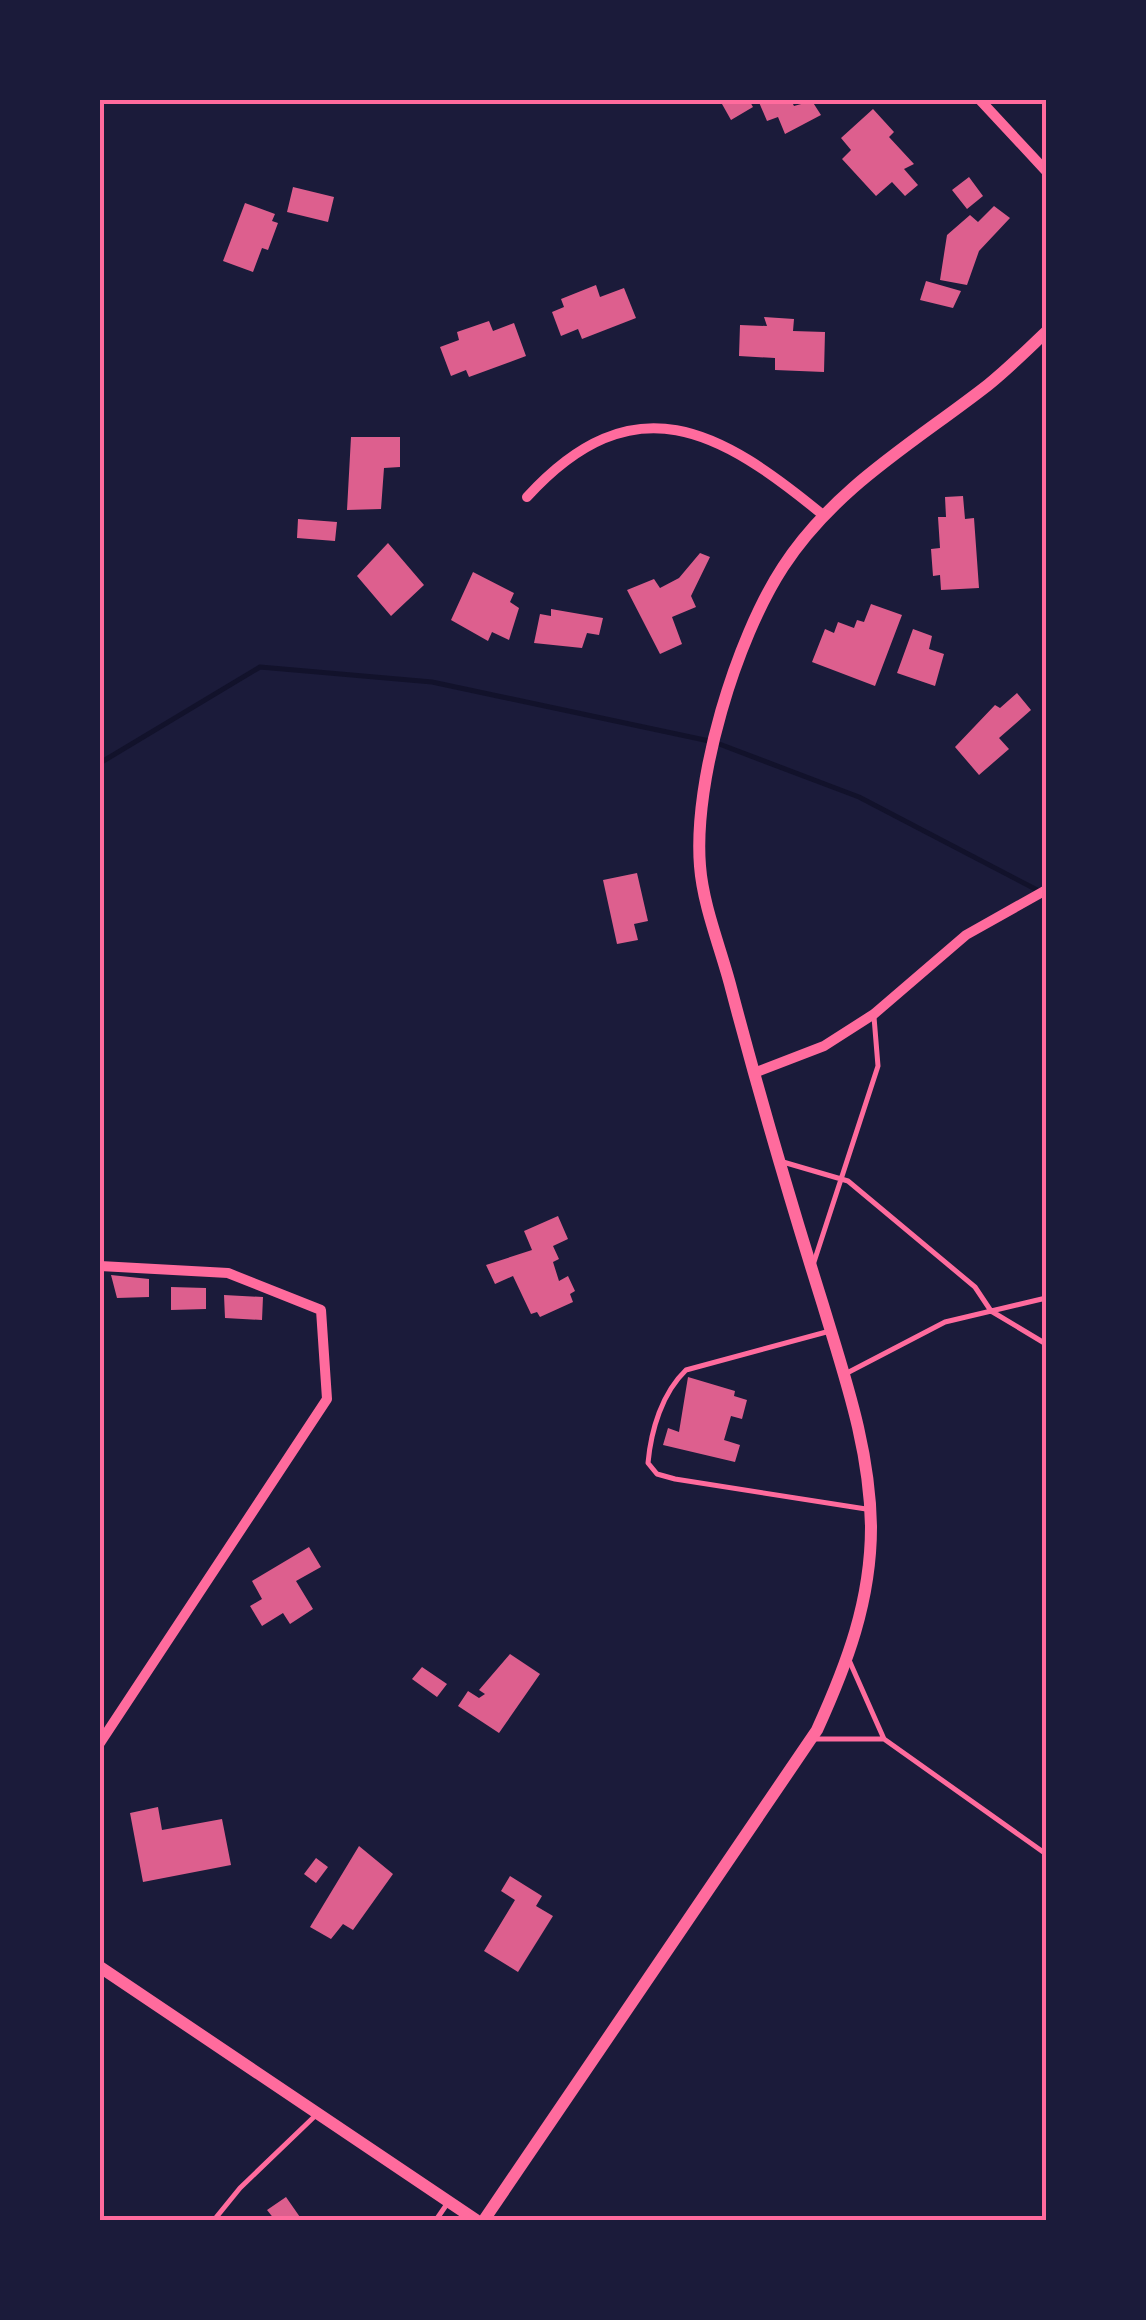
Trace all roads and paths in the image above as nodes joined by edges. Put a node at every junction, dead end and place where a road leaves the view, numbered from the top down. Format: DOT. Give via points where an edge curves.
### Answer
graph roads {
  1 [pos="980,100"];
  2 [pos="1046,172"];
  3 [pos="1046,332"];
  4 [pos="527,497"];
  5 [pos="823,514"];
  6 [pos="1046,890"];
  7 [pos="874,1014"];
  8 [pos="754,1073"];
  9 [pos="778,1161"];
  10 [pos="842,1179"];
  11 [pos="100,1266"];
  12 [pos="812,1269"];
  13 [pos="1046,1298"];
  14 [pos="991,1311"];
  15 [pos="831,1331"];
  16 [pos="1046,1344"];
  17 [pos="844,1374"];
  18 [pos="869,1510"];
  19 [pos="849,1660"];
  20 [pos="811,1739"];
  21 [pos="884,1739"];
  22 [pos="100,1742"];
  23 [pos="1046,1854"];
  24 [pos="100,1967"];
  25 [pos="318,2112"];
  26 [pos="448,2202"];
  27 [pos="214,2220"];
  28 [pos="436,2220"];
  29 [pos="476,2220"];
  30 [pos="484,2220"];
  1 -- 2 [label="street"];
  3 -- 5 [label="street"];
  4 -- 5 [label="street" via="555,466 580,451 619,434 661,427 708,436 761,464"];
  5 -- 8 [label="street" via="783,567 752,626 702,795 700,871"];
  6 -- 7 [label="street" via="966,935"];
  7 -- 8 [label="street" via="824,1046"];
  7 -- 10 [label="lane" via="878,1066"];
  8 -- 9 [label="street"];
  9 -- 10 [label="lane"];
  9 -- 12 [label="street"];
  10 -- 12 [label="lane"];
  10 -- 14 [label="lane" via="976,1287"];
  11 -- 22 [label="street" via="228,1273 321,1310 327,1399"];
  12 -- 15 [label="street"];
  13 -- 14 [label="lane"];
  14 -- 16 [label="lane"];
  14 -- 17 [label="lane" via="945,1322"];
  15 -- 17 [label="street"];
  15 -- 18 [label="lane" via="686,1370 672,1383 650,1438 648,1463 675,1479"];
  17 -- 18 [label="street" via="863,1435"];
  18 -- 19 [label="street" via="866,1588"];
  19 -- 20 [label="street"];
  19 -- 21 [label="lane"];
  20 -- 21 [label="lane"];
  20 -- 30 [label="street"];
  21 -- 23 [label="lane"];
  24 -- 25 [label="street"];
  25 -- 26 [label="street"];
  25 -- 27 [label="lane"];
  26 -- 28 [label="lane"];
  26 -- 29 [label="street"];
}
